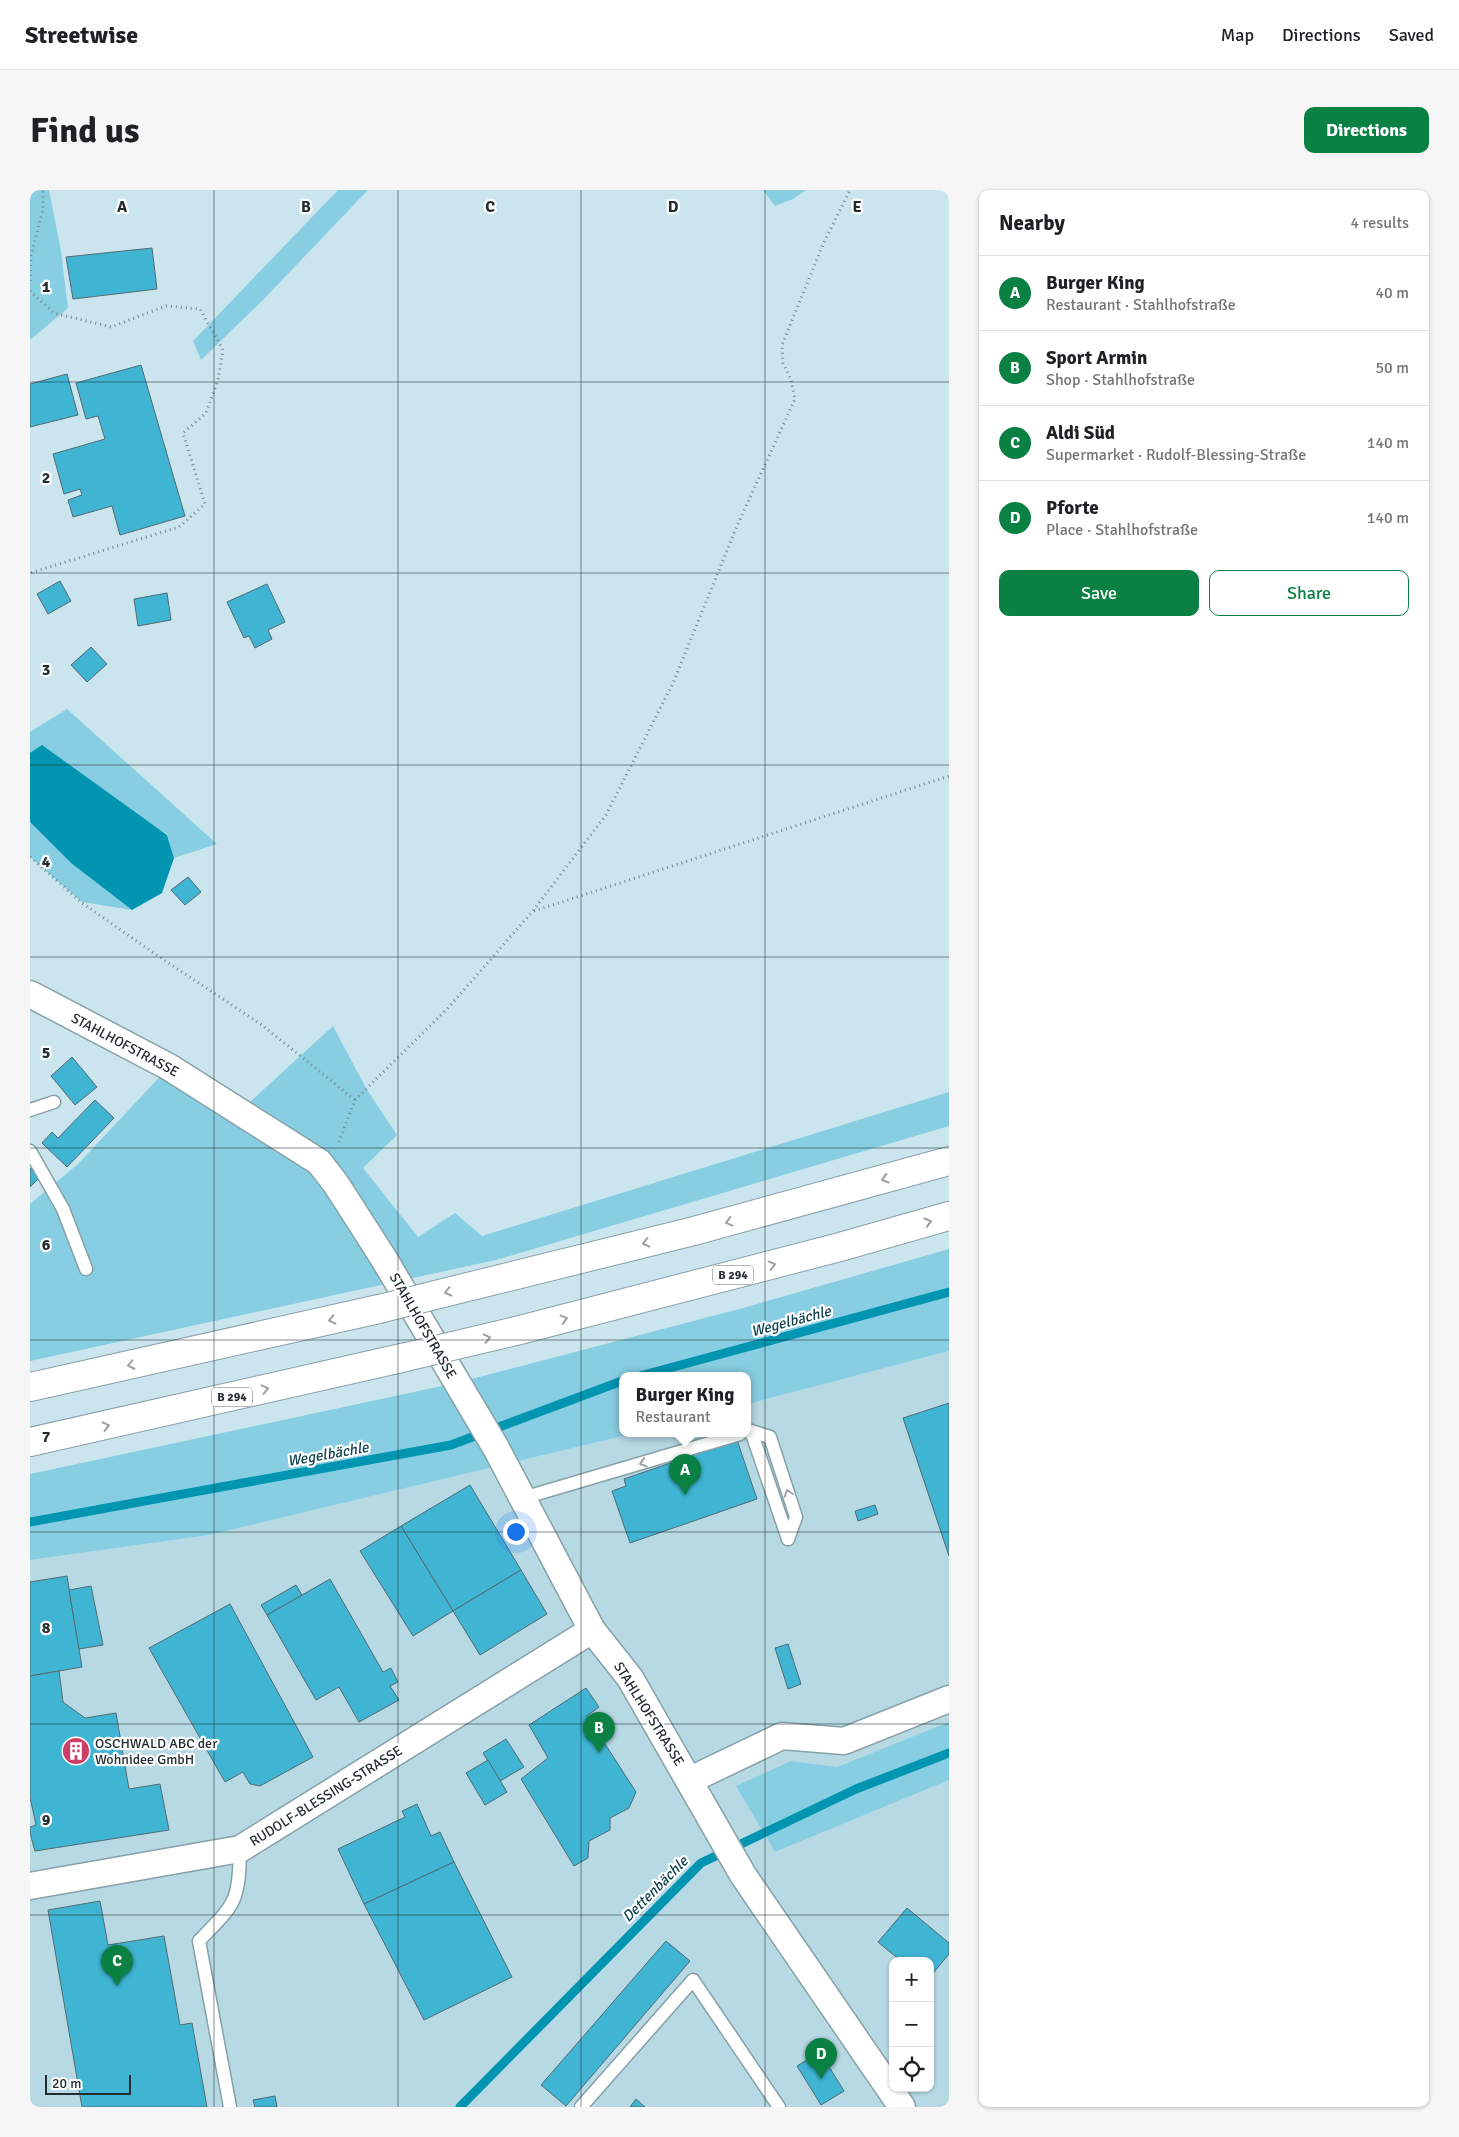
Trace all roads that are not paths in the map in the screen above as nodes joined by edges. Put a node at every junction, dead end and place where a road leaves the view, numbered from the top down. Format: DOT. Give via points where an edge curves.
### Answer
graph roads {
  1 [pos="30,994"];
  2 [pos="54,1102"];
  3 [pos="30,1110"];
  4 [pos="30,1151"];
  5 [pos="949,1161"];
  6 [pos="949,1216"];
  7 [pos="86,1270"];
  8 [pos="30,1387"];
  9 [pos="729,1437"];
  10 [pos="748,1437"];
  11 [pos="30,1442"];
  12 [pos="522,1498"];
  13 [pos="788,1539"];
  14 [pos="592,1630"];
  15 [pos="949,1699"];
  16 [pos="690,1780"];
  17 [pos="240,1849"];
  18 [pos="30,1886"];
  19 [pos="230,2107"];
  20 [pos="581,2107"];
  21 [pos="779,2107"];
  22 [pos="902,2107"];
  1 -- 12 [label="street, STAHLHOFSTRASSE" via="169,1067 319,1162 384,1259"];
  2 -- 3 [label="lane"];
  4 -- 7 [label="lane" via="62,1209"];
  5 -- 8 [label="highway, one-way, bridge" via="694,1231 379,1309"];
  11 -- 6 [label="highway, B 294, one-way, bridge" via="516,1331"];
  9 -- 12 [label="lane, one-way"];
  13 -- 10 [label="lane, one-way"];
  12 -- 14 [label="street, STAHLHOFSTRASSE"];
  14 -- 16 [label="street, STAHLHOFSTRASSE" via="630,1678"];
  14 -- 17 [label="street, RUDOLF-BLESSING-STRASSE"];
  15 -- 16 [label="street, STAHLHOFSTRASSE" via="844,1741 782,1736"];
  16 -- 22 [label="street, STAHLHOFSTRASSE" via="743,1875"];
  17 -- 18 [label="street, RUDOLF-BLESSING-STRASSE"];
  17 -- 19 [label="lane" via="239,1886 232,1906 199,1941"];
  20 -- 21 [label="lane" via="693,1980"];
}
